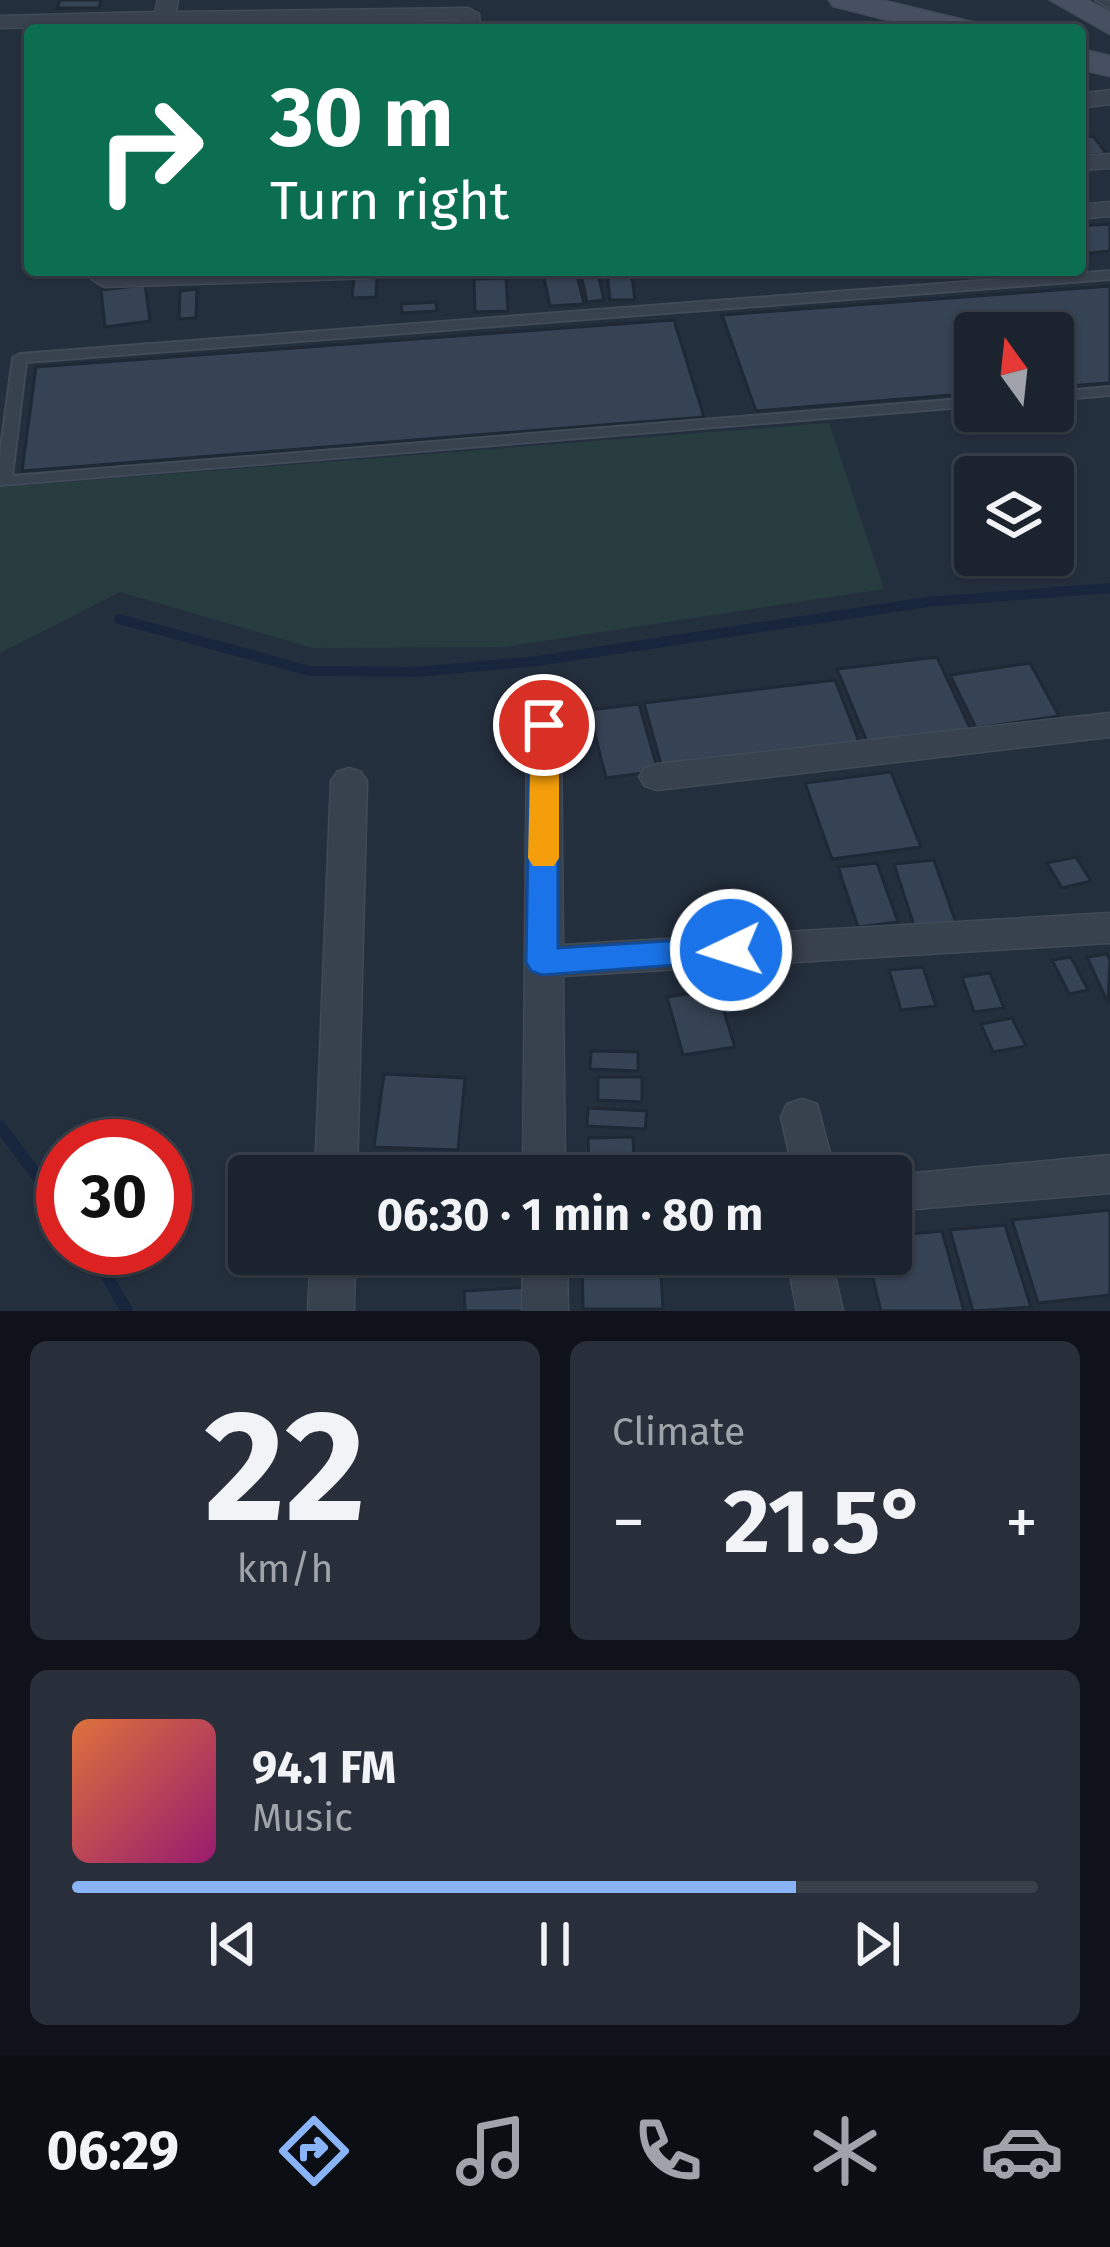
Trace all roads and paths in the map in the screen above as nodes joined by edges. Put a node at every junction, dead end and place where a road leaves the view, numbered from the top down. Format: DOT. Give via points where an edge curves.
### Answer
graph roads {
  1 [pos="1065,0"];
  2 [pos="1101,0"];
  3 [pos="850,1"];
  4 [pos="1110,5"];
  5 [pos="164,16"];
  6 [pos="0,22"];
  7 [pos="469,24"];
  8 [pos="941,24"];
  9 [pos="1110,25"];
  10 [pos="1110,275"];
  11 [pos="194,276"];
  12 [pos="104,279"];
  13 [pos="1110,391"];
  14 [pos="1074,394"];
  15 [pos="954,404"];
  16 [pos="544,725"];
  17 [pos="1110,725"];
  18 [pos="657,777"];
  19 [pos="349,781"];
  20 [pos="1110,928"];
  21 [pos="542,962"];
  22 [pos="802,1117"];
  23 [pos="337,1155"];
  24 [pos="544,1155"];
  25 [pos="810,1155"];
  26 [pos="1110,1174"];
  27 [pos="912,1190"];
  28 [pos="332,1275"];
  29 [pos="545,1275"];
  30 [pos="812,1275"];
  31 [pos="331,1311"];
  32 [pos="545,1311"];
  33 [pos="820,1311"];
  1 -- 9 [label="street"];
  2 -- 4 [label="lane"];
  3 -- 8 [label="street"];
  5 -- 6 [label="street"];
  5 -- 7 [label="street" via="468,14"];
  10 -- 15 [label="lane" via="20,358 4,482"];
  11 -- 12 [label="street"];
  13 -- 14 [label="lane"];
  16 -- 21 [label="street"];
  17 -- 18 [label="street"];
  19 -- 23 [label="street"];
  20 -- 21 [label="street"];
  21 -- 24 [label="street"];
  22 -- 25 [label="street"];
  26 -- 27 [label="street"];
  28 -- 31 [label="street"];
  29 -- 32 [label="street"];
  30 -- 33 [label="street"];
}
